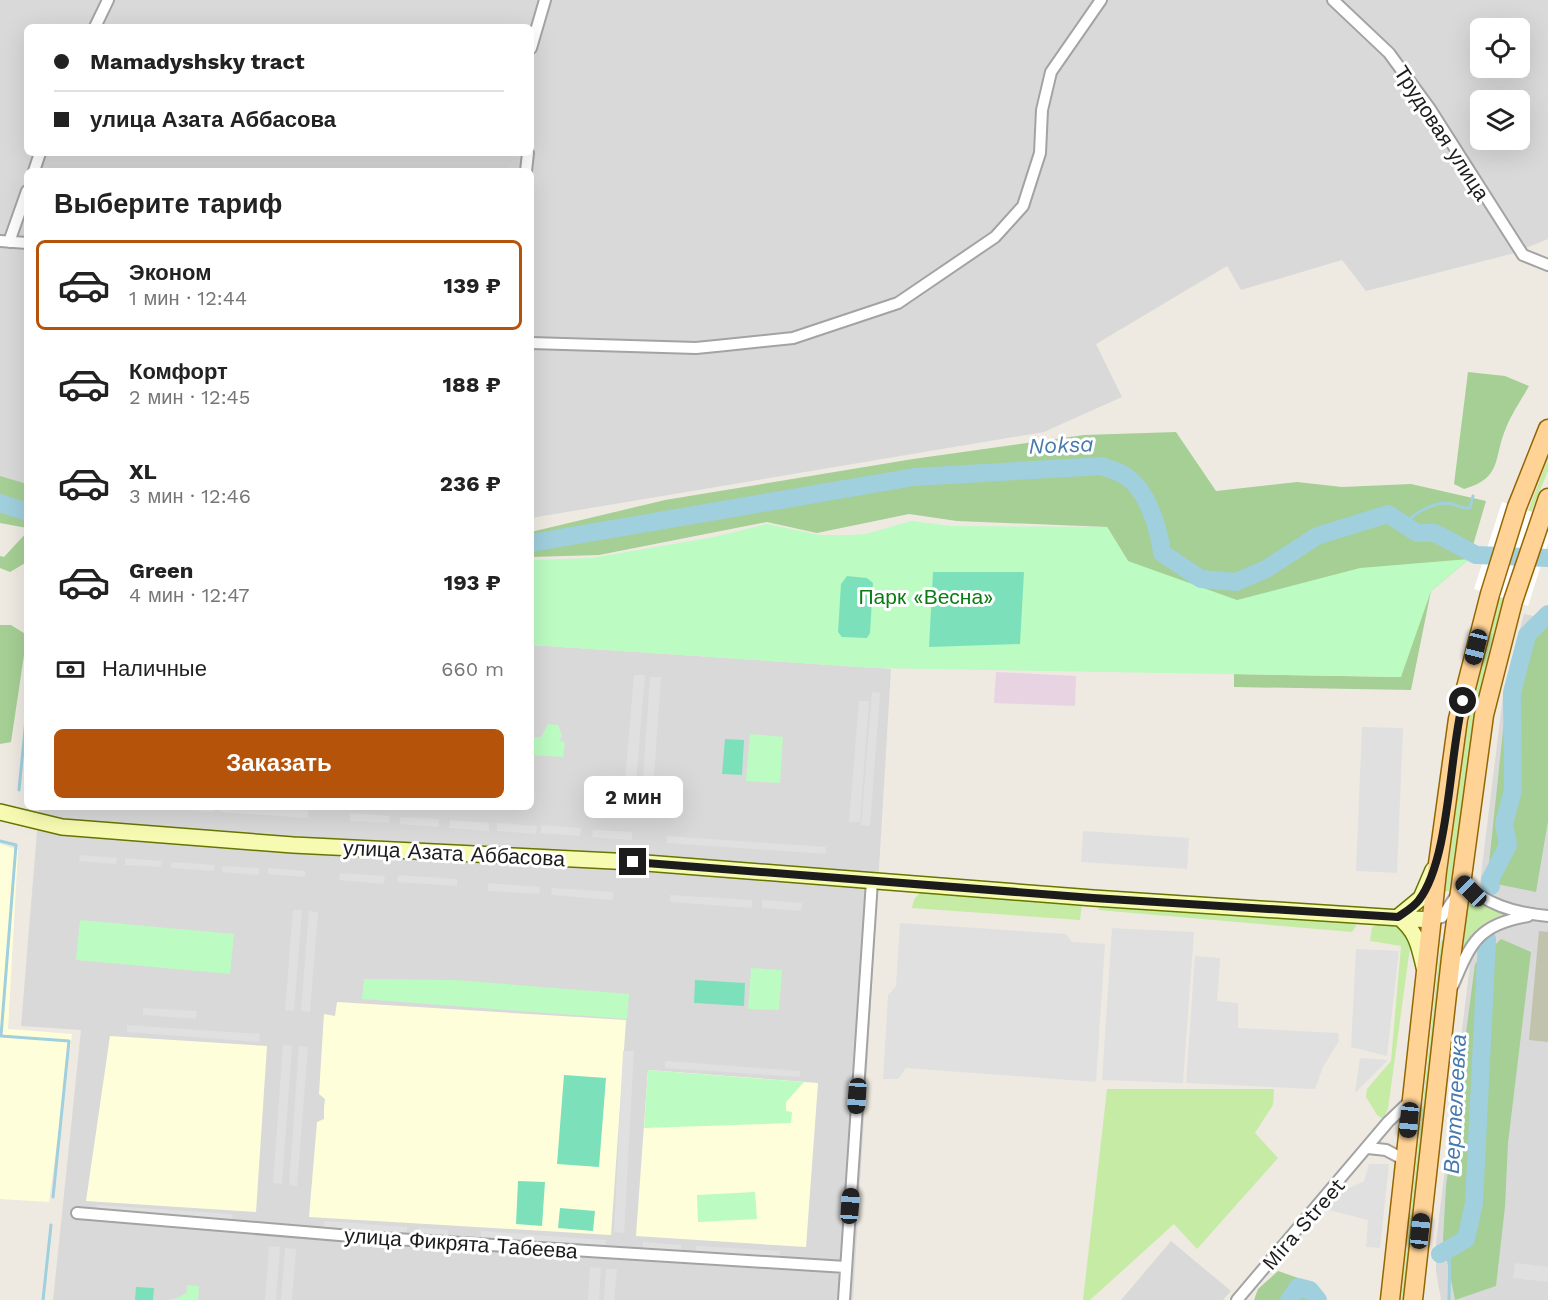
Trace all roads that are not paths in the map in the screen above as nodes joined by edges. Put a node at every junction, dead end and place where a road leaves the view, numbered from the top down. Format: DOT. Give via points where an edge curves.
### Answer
graph roads {
  1 [pos="108,0"];
  2 [pos="545,0"];
  3 [pos="1101,0"];
  4 [pos="1333,0"];
  5 [pos="96,24"];
  6 [pos="534,38"];
  7 [pos="24,198"];
  8 [pos="5,241"];
  9 [pos="24,243"];
  10 [pos="1548,265"];
  11 [pos="534,343"];
  12 [pos="1548,429"];
  13 [pos="1545,507"];
  14 [pos="0,812"];
  15 [pos="1440,847"];
  16 [pos="872,881"];
  17 [pos="1461,881"];
  18 [pos="1533,915"];
  19 [pos="1548,916"];
  20 [pos="1398,917"];
  21 [pos="1431,920"];
  22 [pos="1425,976"];
  23 [pos="1446,1002"];
  24 [pos="1411,1100"];
  25 [pos="1368,1148"];
  26 [pos="1405,1160"];
  27 [pos="77,1213"];
  28 [pos="846,1267"];
  29 [pos="1389,1297"];
  30 [pos="844,1300"];
  31 [pos="1237,1300"];
  32 [pos="1413,1300"];
  1 -- 5 [label="street"];
  2 -- 6 [label="street"];
  3 -- 11 [label="street" via="1051,72 1042,110 1040,153 1023,206 995,237 898,303 793,338 706,347"];
  4 -- 10 [label="street, Трудовая улица" via="1389,53 1431,109 1523,255"];
  7 -- 8 [label="street"];
  8 -- 9 [label="street"];
  12 -- 15 [label="main road" via="1517,507 1490,594 1458,719"];
  13 -- 17 [label="main road" via="1513,601 1484,715"];
  14 -- 16 [label="street, улица Азата Аббасова" via="62,827 336,848 633,862"];
  15 -- 20 [label="street" via="1421,898"];
  15 -- 21 [label="main road"];
  16 -- 20 [label="street, улица Азата Аббасова"];
  16 -- 28 [label="street"];
  17 -- 18 [label="street" via="1494,905"];
  17 -- 21 [label="street" via="1446,911"];
  17 -- 23 [label="main road"];
  18 -- 19 [label="street"];
  18 -- 23 [label="street" via="1502,921 1481,933 1471,944"];
  20 -- 21 [label="street, улица Азата Аббасова"];
  20 -- 22 [label="street" via="1417,937"];
  21 -- 22 [label="main road"];
  22 -- 24 [label="main road"];
  23 -- 32 [label="main road"];
  24 -- 25 [label="street, Mira Street"];
  24 -- 26 [label="main road"];
  25 -- 26 [label="street" via="1386,1150"];
  25 -- 31 [label="street, Mira Street"];
  26 -- 29 [label="main road"];
  27 -- 28 [label="street, улица Фикрята Табеева" via="363,1237"];
  28 -- 30 [label="street"];
}
